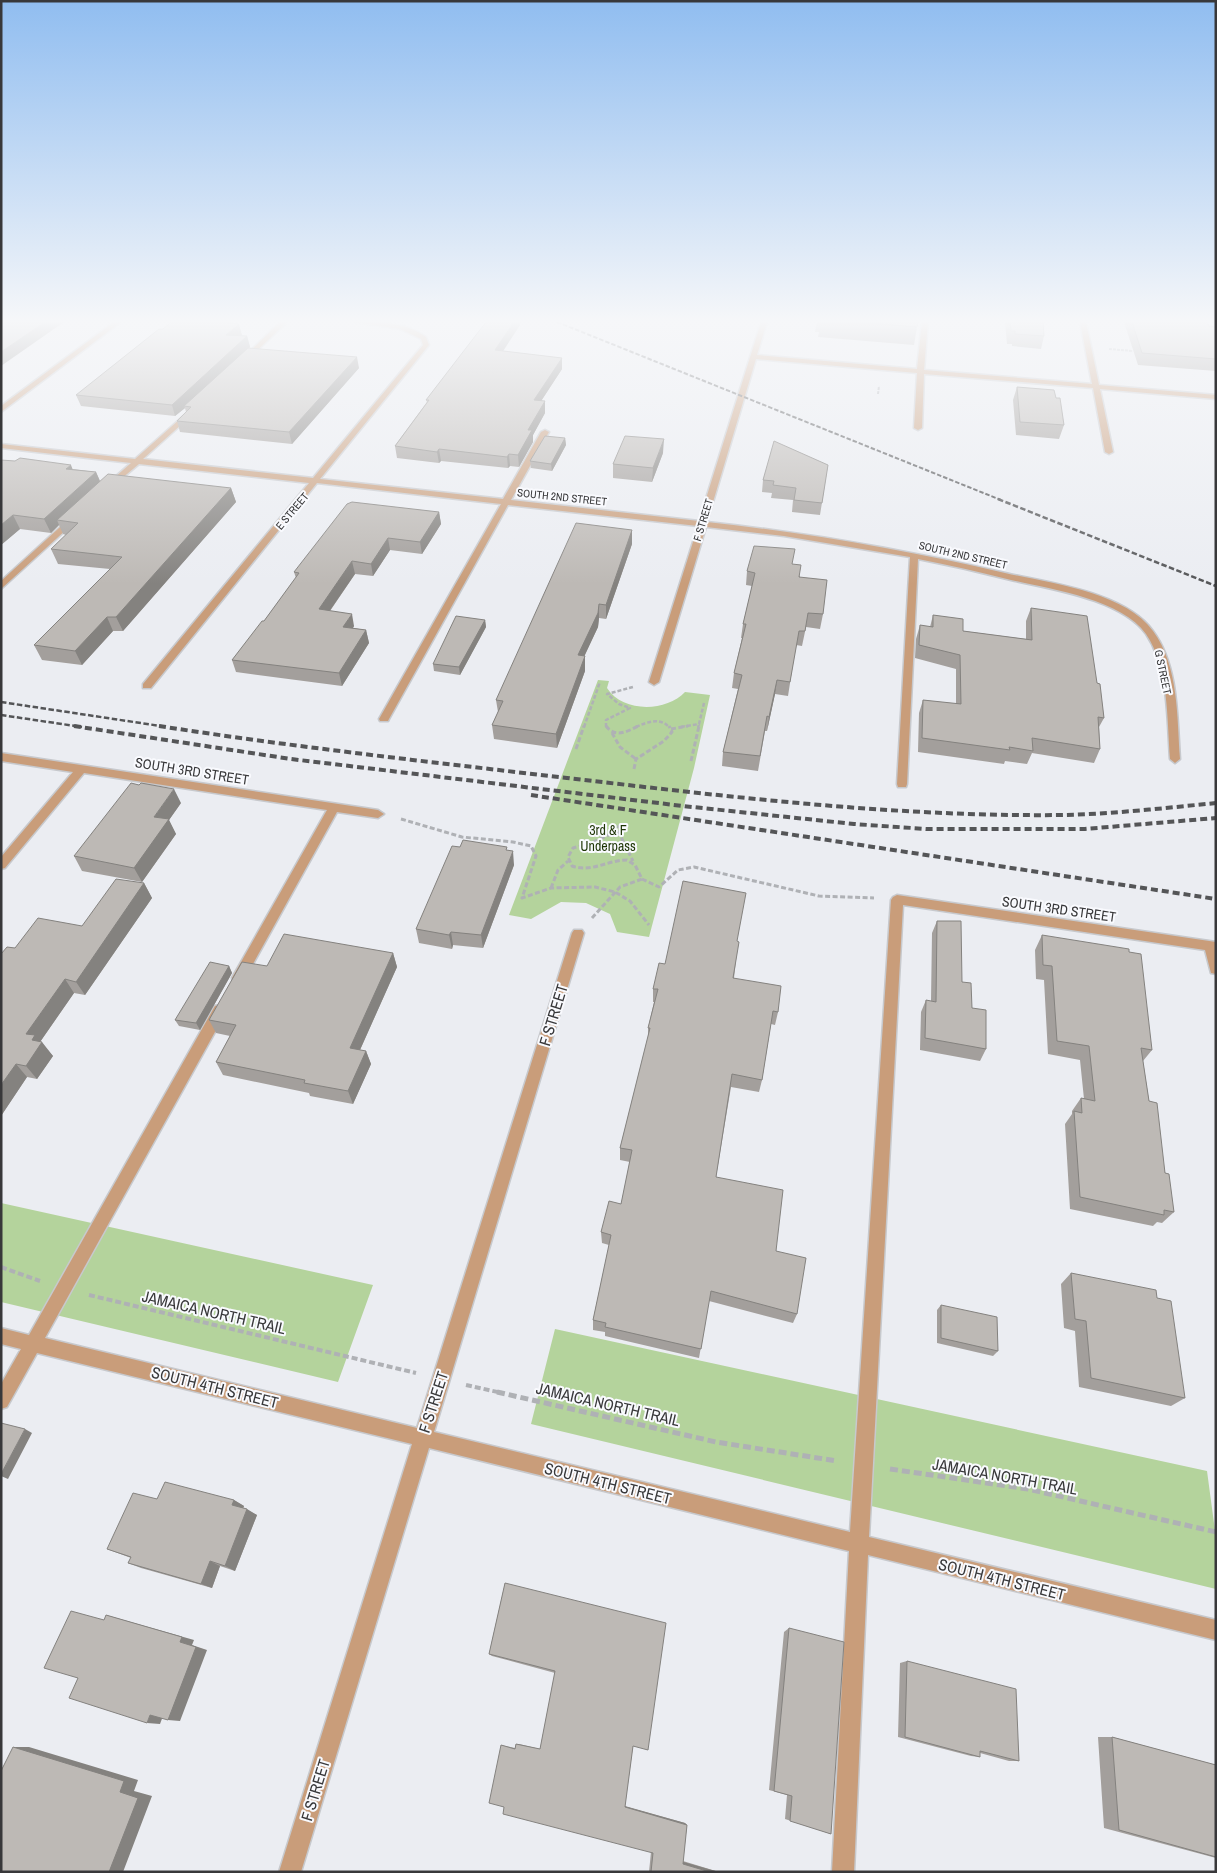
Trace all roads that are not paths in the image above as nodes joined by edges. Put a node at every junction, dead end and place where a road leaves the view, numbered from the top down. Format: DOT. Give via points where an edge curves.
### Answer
graph roads {
  1 [pos="192,409"];
  2 [pos="374,409"];
  3 [pos="738,409"];
  4 [pos="919,409"];
  5 [pos="1100,409"];
  6 [pos="918,428"];
  7 [pos="545,432"];
  8 [pos="1,446"];
  9 [pos="1109,452"];
  10 [pos="137,461"];
  11 [pos="316,480"];
  12 [pos="99,496"];
  13 [pos="506,502"];
  14 [pos="80,514"];
  15 [pos="702,523"];
  16 [pos="914,555"];
  17 [pos="1,586"];
  18 [pos="1113,606"];
  19 [pos="654,682"];
  20 [pos="147,686"];
  21 [pos="384,719"];
  22 [pos="1,757"];
  23 [pos="1175,759"];
  24 [pos="80,769"];
  25 [pos="902,784"];
  26 [pos="334,807"];
  27 [pos="378,814"];
  28 [pos="1,865"];
  29 [pos="578,933"];
  30 [pos="1213,947"];
  31 [pos="1216,969"];
  32 [pos="1,1336"];
  33 [pos="34,1344"];
  34 [pos="1,1401"];
  35 [pos="422,1438"];
  36 [pos="859,1544"];
  37 [pos="1216,1630"];
  38 [pos="290,1872"];
  39 [pos="843,1872"];
  1 -- 10 [label="street"];
  2 -- 11 [label="street, E STREET"];
  3 -- 15 [label="street, F STREET"];
  4 -- 6 [label="street"];
  5 -- 9 [label="street"];
  7 -- 13 [label="street"];
  8 -- 10 [label="street, SOUTH 2ND STREET"];
  10 -- 11 [label="street, SOUTH 2ND STREET"];
  10 -- 12 [label="street"];
  11 -- 13 [label="street, SOUTH 2ND STREET"];
  11 -- 20 [label="street, E STREET"];
  13 -- 15 [label="street, SOUTH 2ND STREET"];
  13 -- 21 [label="street"];
  14 -- 17 [label="street"];
  15 -- 16 [label="street, SOUTH 2ND STREET" via="812,537"];
  15 -- 19 [label="street, F STREET"];
  16 -- 18 [label="street, SOUTH 2ND STREET" via="1039,584"];
  16 -- 25 [label="street"];
  18 -- 23 [label="street, G STREET" via="1138,621 1157,643 1170,707"];
  22 -- 24 [label="street, SOUTH 3RD STREET"];
  24 -- 26 [label="street, SOUTH 3RD STREET"];
  24 -- 28 [label="street"];
  26 -- 27 [label="street, SOUTH 3RD STREET"];
  26 -- 33 [label="street"];
  29 -- 35 [label="street, F STREET"];
  30 -- 31 [label="street"];
  30 -- 36 [label="street, SOUTH 3RD STREET" via="897,900"];
  32 -- 33 [label="street, SOUTH 4TH STREET"];
  33 -- 34 [label="street"];
  33 -- 35 [label="street, SOUTH 4TH STREET"];
  35 -- 36 [label="street, SOUTH 4TH STREET"];
  35 -- 38 [label="street, F STREET"];
  36 -- 37 [label="street, SOUTH 4TH STREET"];
  36 -- 39 [label="street"];
}
